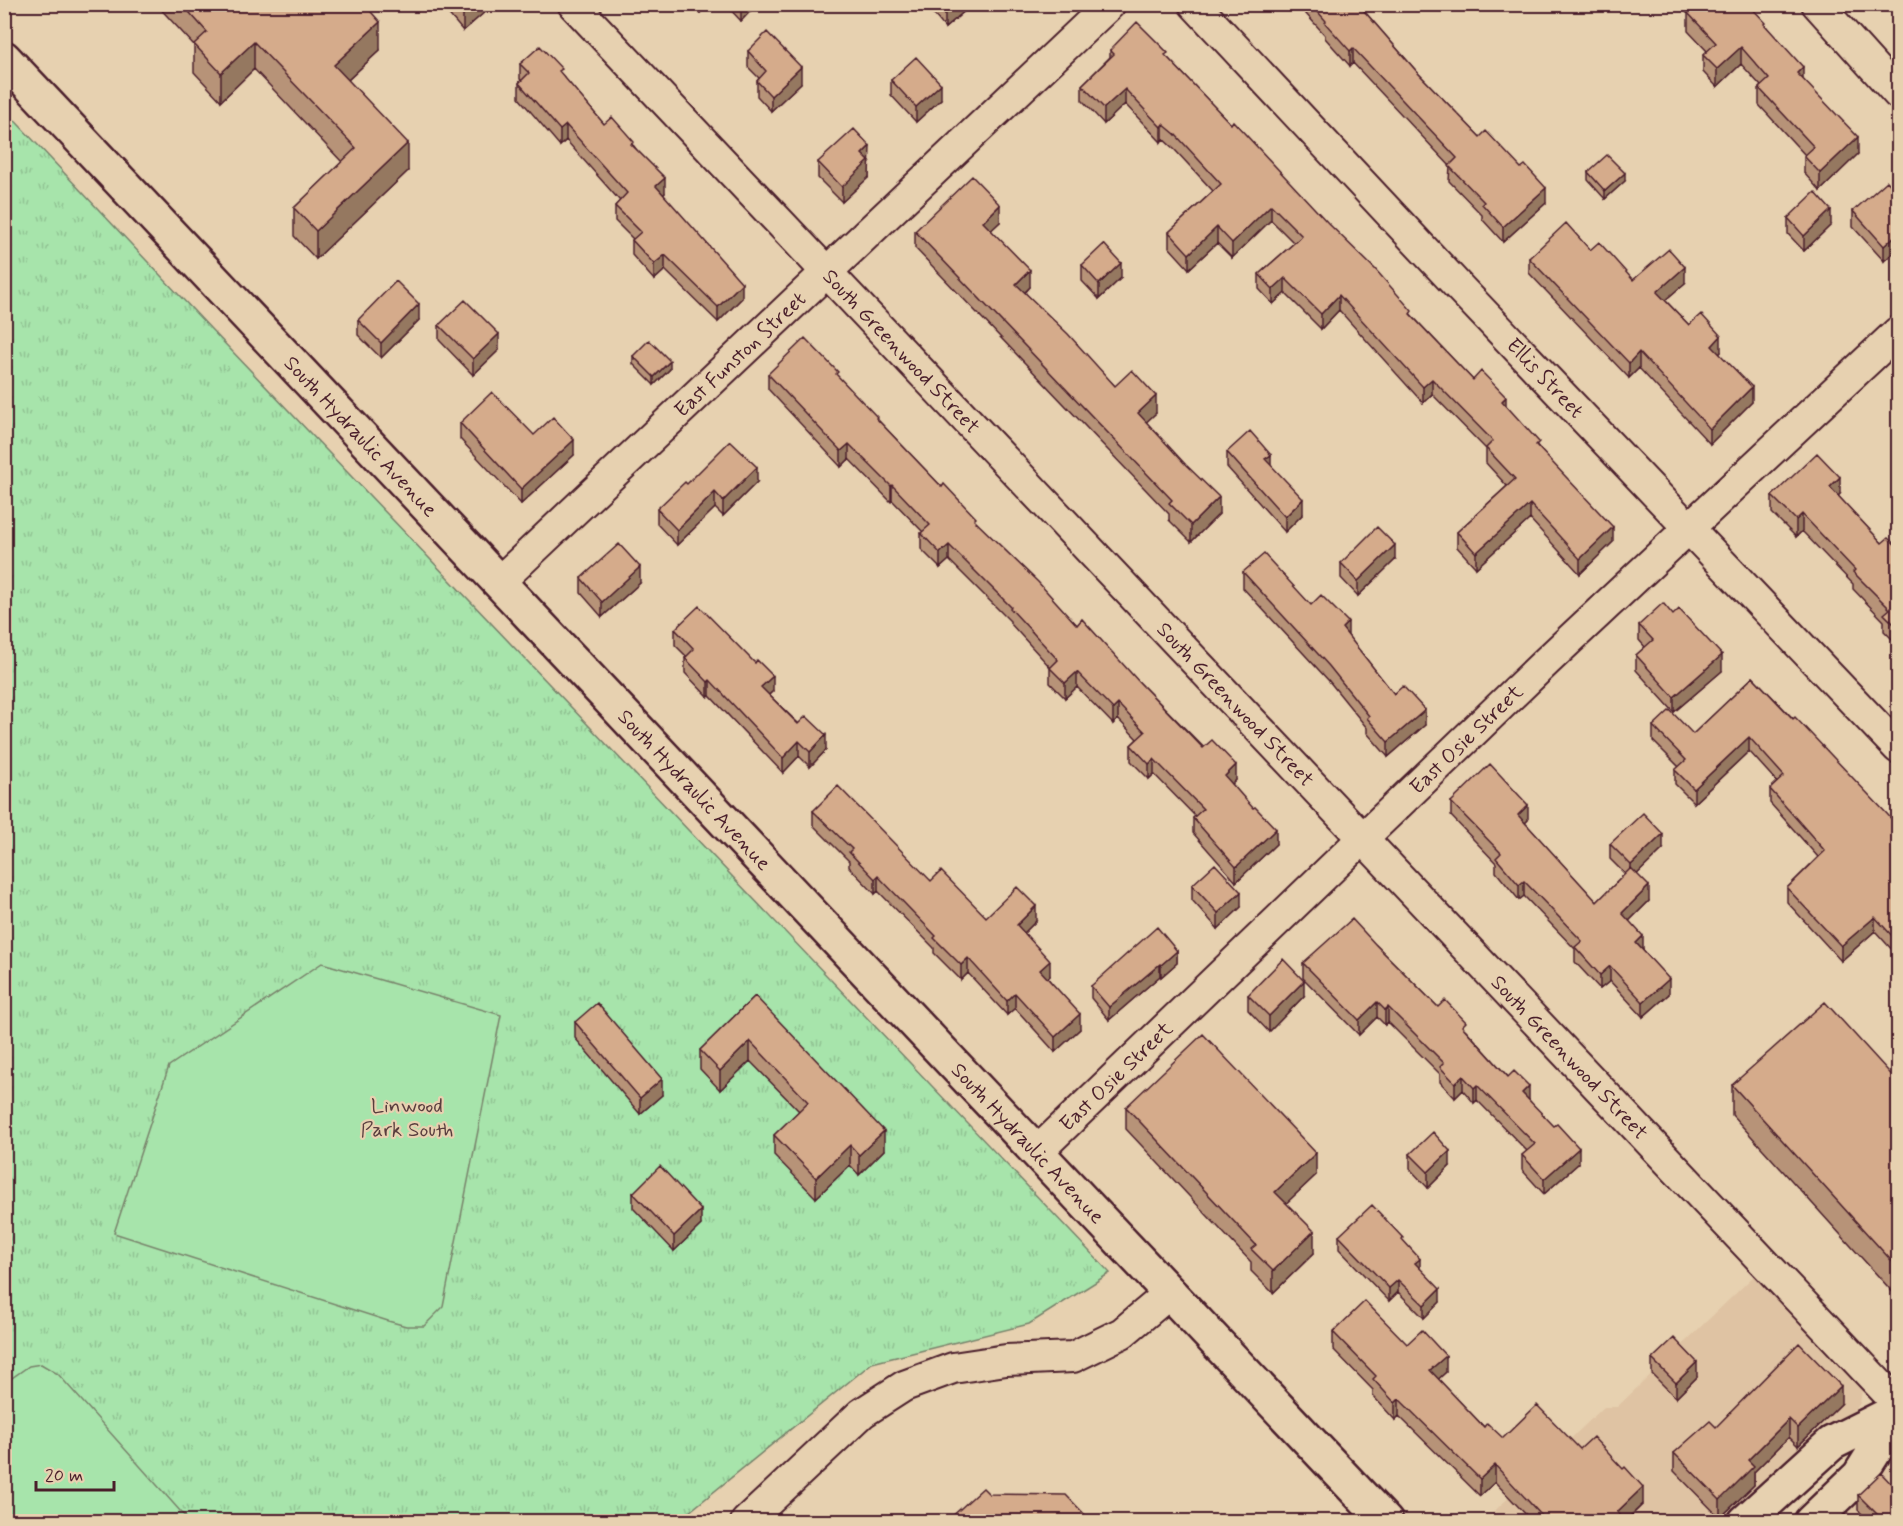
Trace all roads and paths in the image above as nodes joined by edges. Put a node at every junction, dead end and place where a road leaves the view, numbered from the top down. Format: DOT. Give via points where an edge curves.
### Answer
graph roads {
  1 [pos="573,4"];
  2 [pos="1110,4"];
  3 [pos="1194,4"];
  4 [pos="1817,4"];
  5 [pos="4,58"];
  6 [pos="1899,94"];
  7 [pos="827,272"];
  8 [pos="1899,332"];
  9 [pos="1689,528"];
  10 [pos="500,581"];
  11 [pos="1899,748"];
  12 [pos="1363,839"];
  13 [pos="1038,1151"];
  14 [pos="1171,1292"];
  15 [pos="1899,1404"];
  16 [pos="1899,1412"];
  17 [pos="746,1521"];
  18 [pos="1386,1521"];
  19 [pos="1745,1521"];
  20 [pos="1811,1521"];
  1 -- 7 [label="street, South Greenwood Street"];
  2 -- 7 [label="street, East Funston Street"];
  3 -- 9 [label="street, Ellis Street"];
  4 -- 6 [label="street"];
  5 -- 10 [label="street, South Hydraulic Avenue"];
  7 -- 10 [label="street, East Funston Street"];
  7 -- 12 [label="street, South Greenwood Street"];
  8 -- 9 [label="street, East Osie Street"];
  9 -- 11 [label="street, Ellis Street"];
  9 -- 12 [label="street, East Osie Street"];
  10 -- 13 [label="street, South Hydraulic Avenue"];
  12 -- 13 [label="street, East Osie Street"];
  12 -- 15 [label="street, South Greenwood Street"];
  13 -- 14 [label="street, South Hydraulic Avenue"];
  14 -- 17 [label="street" via="1122,1333 1073,1357 1006,1360 953,1368 904,1386 862,1413"];
  14 -- 18 [label="street, South Hydraulic Avenue"];
  16 -- 19 [label="street" via="1832,1443"];
  16 -- 20 [label="street" via="1859,1476"];
}
